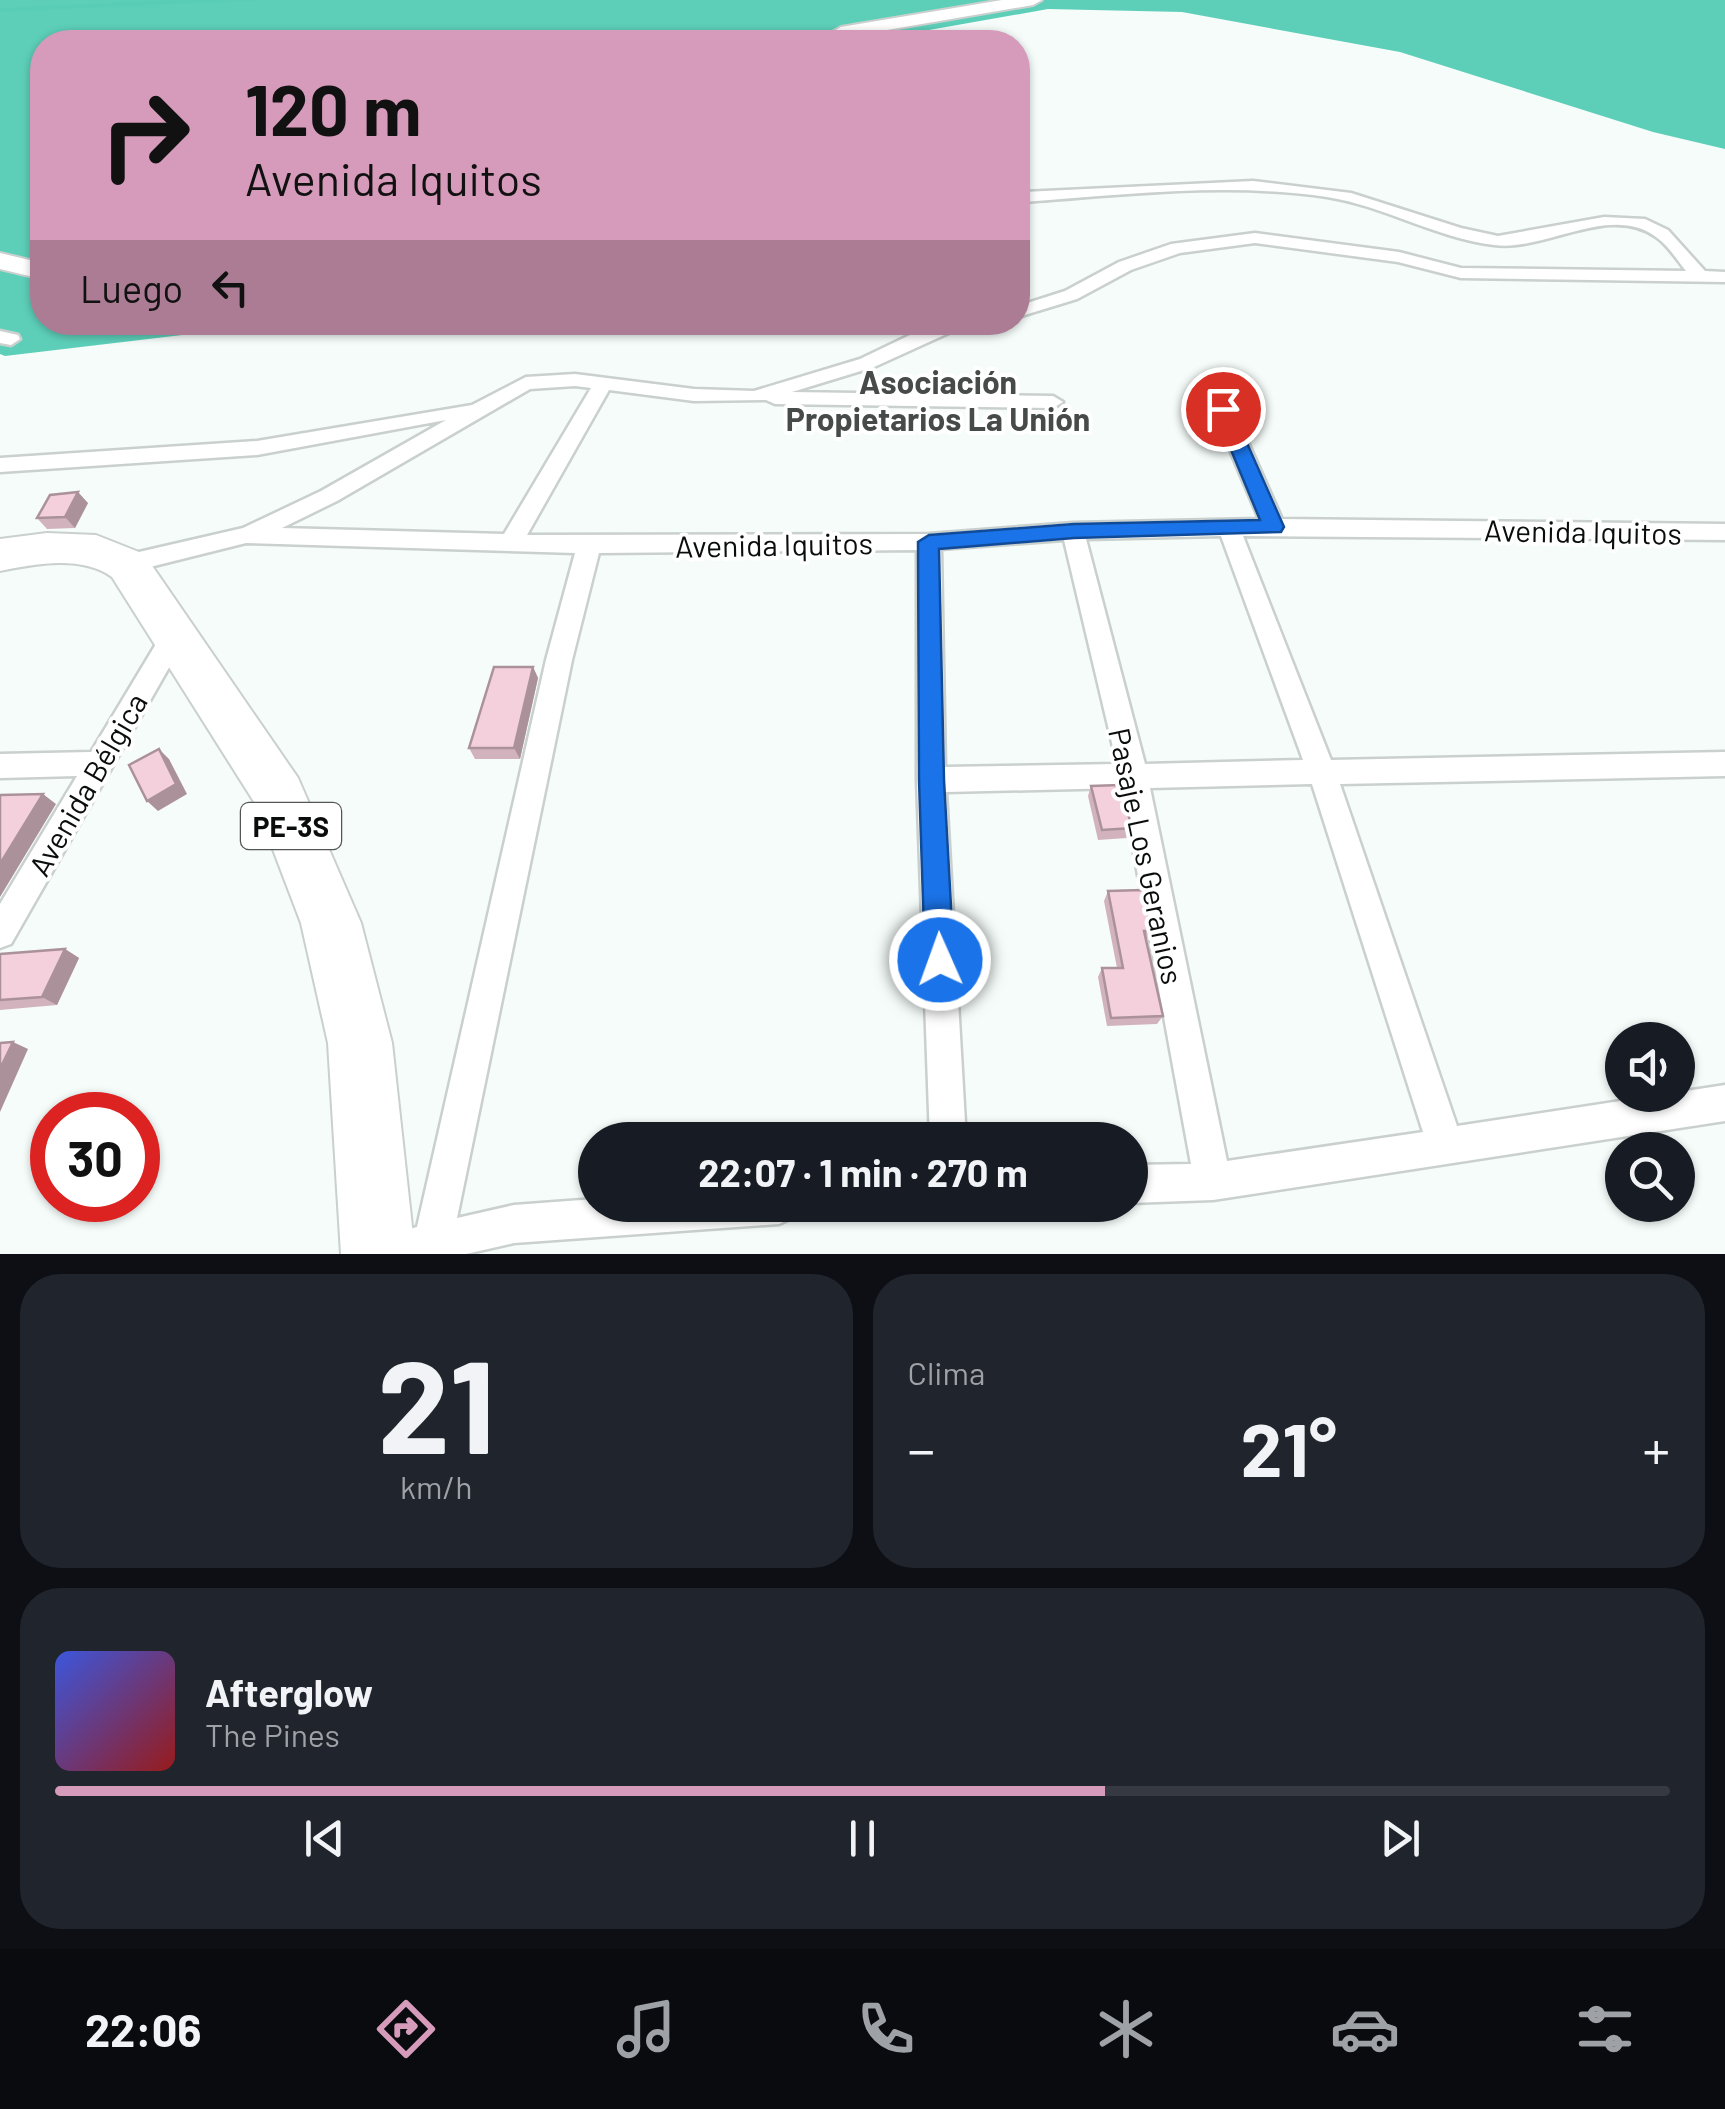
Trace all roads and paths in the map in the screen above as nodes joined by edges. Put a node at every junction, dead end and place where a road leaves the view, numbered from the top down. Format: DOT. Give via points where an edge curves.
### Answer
graph roads {
  1 [pos="1033,0"];
  2 [pos="853,30"];
  3 [pos="1030,197"];
  4 [pos="0,261"];
  5 [pos="30,267"];
  6 [pos="1698,274"];
  7 [pos="1725,277"];
  8 [pos="1030,308"];
  9 [pos="925,335"];
  10 [pos="1210,380"];
  11 [pos="603,384"];
  12 [pos="755,397"];
  13 [pos="1053,402"];
  14 [pos="486,406"];
  15 [pos="0,465"];
  16 [pos="1274,527"];
  17 [pos="1229,528"];
  18 [pos="1074,531"];
  19 [pos="1725,532"];
  20 [pos="246,535"];
  21 [pos="511,542"];
  22 [pos="929,542"];
  23 [pos="589,546"];
  24 [pos="0,555"];
  25 [pos="126,564"];
  26 [pos="174,636"];
  27 [pos="97,764"];
  28 [pos="1725,764"];
  29 [pos="0,766"];
  30 [pos="1322,772"];
  31 [pos="1134,777"];
  32 [pos="932,780"];
  33 [pos="0,933"];
  34 [pos="1725,1103"];
  35 [pos="947,1122"];
  36 [pos="1445,1145"];
  37 [pos="1213,1182"];
  38 [pos="1148,1184"];
  39 [pos="578,1219"];
  40 [pos="432,1244"];
  41 [pos="381,1254"];
  1 -- 2 [label="main road"];
  3 -- 6 [label="street" via="1270,186 1368,201 1501,241 1624,221 1660,232"];
  4 -- 5 [label="main road"];
  6 -- 7 [label="street"];
  6 -- 8 [label="street" via="1460,273 1399,257 1255,238 1177,248"];
  9 -- 12 [label="street" via="867,363"];
  10 -- 16 [label="street"];
  11 -- 12 [label="street"];
  11 -- 14 [label="street" via="526,383"];
  11 -- 21 [label="street"];
  12 -- 13 [label="street"];
  14 -- 15 [label="street" via="257,448"];
  14 -- 20 [label="street"];
  16 -- 17 [label="street, Avenida Iquitos"];
  16 -- 19 [label="street, Avenida Iquitos"];
  17 -- 18 [label="street, Avenida Iquitos"];
  17 -- 30 [label="street"];
  18 -- 22 [label="street, Avenida Iquitos"];
  18 -- 31 [label="street, Pasaje Los Geranios"];
  20 -- 21 [label="street, Avenida Iquitos"];
  20 -- 25 [label="street, Avenida Iquitos"];
  21 -- 23 [label="street, Avenida Iquitos"];
  22 -- 23 [label="street, Avenida Iquitos"];
  22 -- 32 [label="street"];
  23 -- 40 [label="street"];
  24 -- 25 [label="highway" via="93,550"];
  25 -- 26 [label="highway, PE-3S"];
  26 -- 27 [label="street, Avenida Bélgica"];
  26 -- 41 [label="highway, PE-3S" via="279,796 332,923 360,1043"];
  27 -- 29 [label="street"];
  27 -- 33 [label="street, Avenida Bélgica"];
  28 -- 30 [label="street"];
  30 -- 31 [label="street"];
  30 -- 36 [label="street"];
  31 -- 32 [label="street"];
  31 -- 37 [label="street, Pasaje Los Geranios"];
  32 -- 35 [label="street"];
  34 -- 36 [label="street"];
  36 -- 37 [label="street"];
  37 -- 38 [label="street"];
  39 -- 40 [label="street" via="514,1224"];
  40 -- 41 [label="street"];
}
